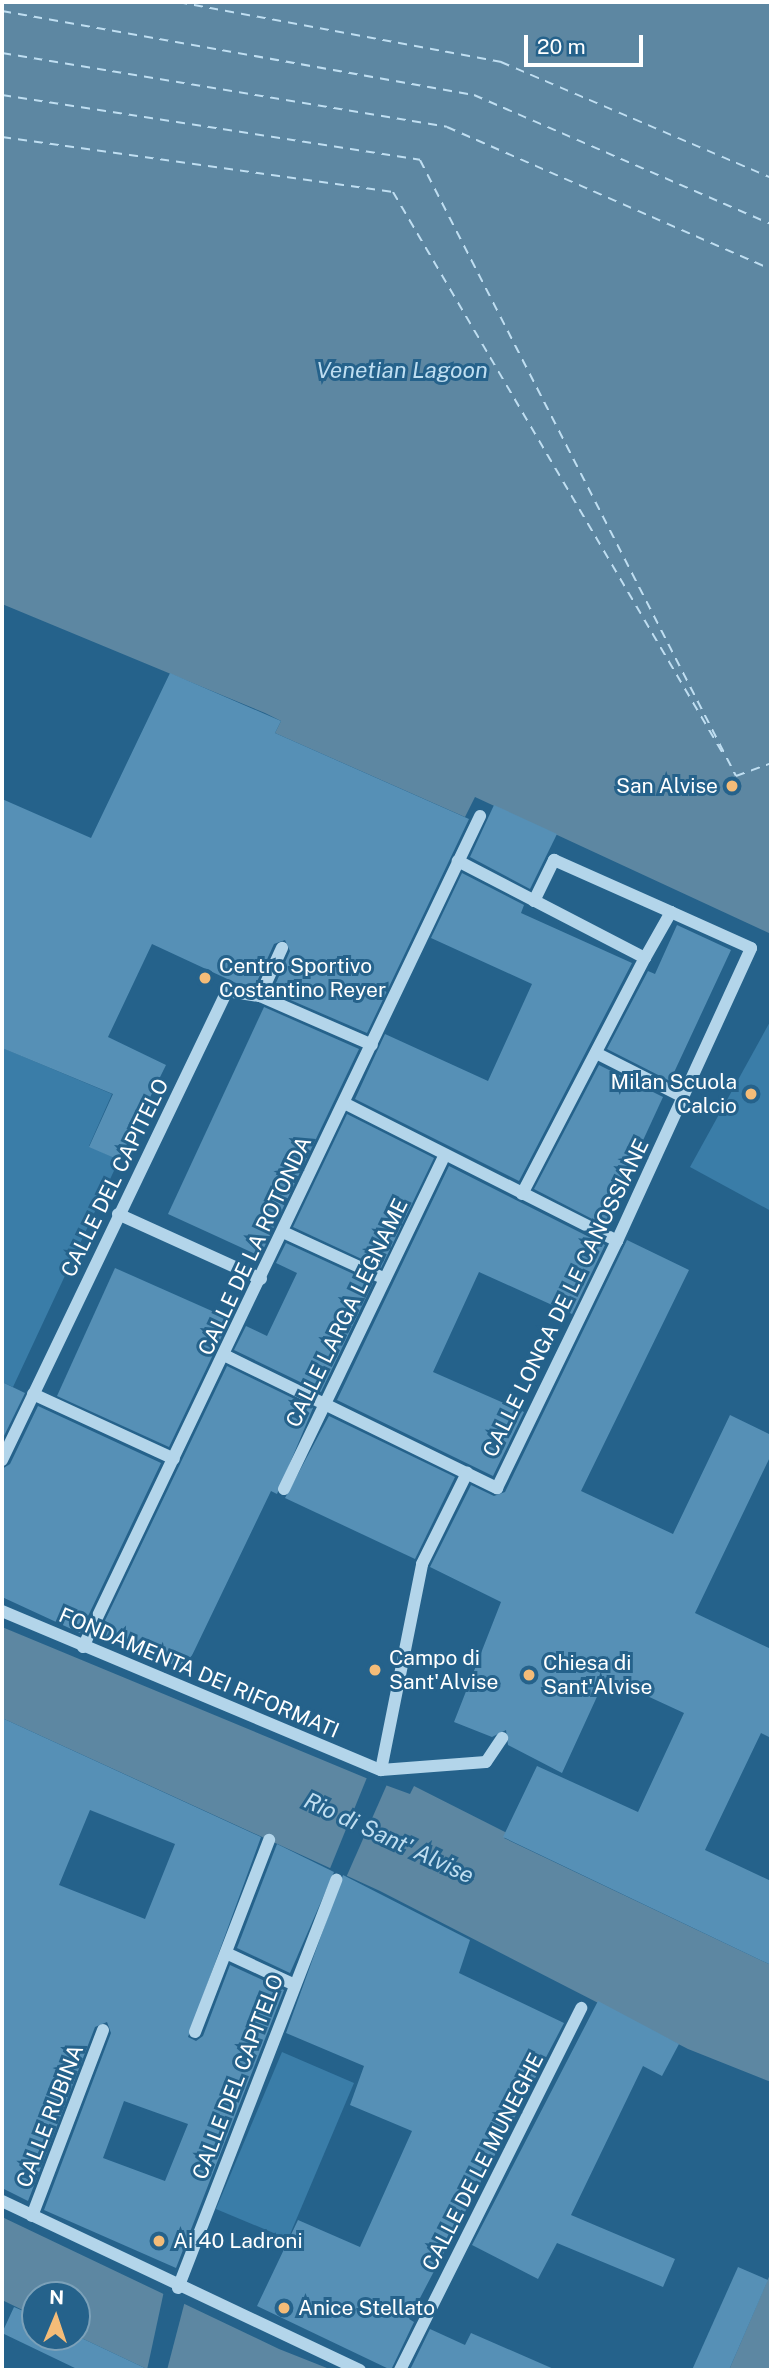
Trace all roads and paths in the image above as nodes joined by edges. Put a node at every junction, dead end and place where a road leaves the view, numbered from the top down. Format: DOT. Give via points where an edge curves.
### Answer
graph roads {
  1 [pos="480,816"];
  2 [pos="458,861"];
  3 [pos="534,901"];
  4 [pos="671,912"];
  5 [pos="282,948"];
  6 [pos="645,958"];
  7 [pos="260,996"];
  8 [pos="372,1045"];
  9 [pos="596,1053"];
  10 [pos="683,1097"];
  11 [pos="344,1103"];
  12 [pos="445,1154"];
  13 [pos="522,1194"];
  14 [pos="118,1214"];
  15 [pos="283,1232"];
  16 [pos="617,1241"];
  17 [pos="261,1279"];
  18 [pos="385,1279"];
  19 [pos="224,1355"];
  20 [pos="33,1394"];
  21 [pos="326,1404"];
  22 [pos="174,1459"];
  23 [pos="2,1460"];
  24 [pos="467,1473"];
  25 [pos="284,1489"];
  26 [pos="2,1611"];
  27 [pos="83,1647"];
  28 [pos="502,1738"];
  29 [pos="381,1770"];
  30 [pos="269,1840"];
  31 [pos="336,1880"];
  32 [pos="226,1953"];
  33 [pos="295,1985"];
  34 [pos="581,2008"];
  35 [pos="103,2030"];
  36 [pos="195,2032"];
  37 [pos="2,2201"];
  38 [pos="32,2216"];
  39 [pos="178,2288"];
  40 [pos="360,2370"];
  41 [pos="400,2370"];
  1 -- 2 [label="street"];
  2 -- 3 [label="street"];
  2 -- 8 [label="street, CALLE DE LA ROTONDA"];
  3 -- 4 [label="street" via="554,860"];
  3 -- 6 [label="street"];
  4 -- 6 [label="street"];
  4 -- 10 [label="street, CALLE LONGA DE LE CANOSSIANE" via="751,948"];
  5 -- 7 [label="street"];
  6 -- 9 [label="street"];
  7 -- 8 [label="street"];
  7 -- 14 [label="street, CALLE DEL CAPITELO" via="227,992"];
  8 -- 11 [label="street, CALLE DE LA ROTONDA"];
  9 -- 10 [label="street"];
  9 -- 13 [label="street"];
  10 -- 16 [label="street, CALLE LONGA DE LE CANOSSIANE"];
  11 -- 12 [label="street"];
  11 -- 15 [label="street, CALLE DE LA ROTONDA"];
  12 -- 13 [label="street"];
  12 -- 18 [label="street, CALLE LARGA LEGNAME"];
  13 -- 16 [label="street"];
  14 -- 17 [label="street"];
  14 -- 20 [label="street, CALLE DEL CAPITELO"];
  15 -- 17 [label="street, CALLE DE LA ROTONDA"];
  15 -- 18 [label="street"];
  16 -- 24 [label="street, CALLE LONGA DE LE CANOSSIANE" via="497,1488"];
  17 -- 19 [label="street, CALLE DE LA ROTONDA"];
  18 -- 21 [label="street, CALLE LARGA LEGNAME"];
  19 -- 21 [label="street"];
  19 -- 22 [label="street, CALLE DE LA ROTONDA"];
  20 -- 22 [label="street"];
  20 -- 23 [label="street, CALLE DEL CAPITELO"];
  21 -- 24 [label="street"];
  21 -- 25 [label="street, CALLE LARGA LEGNAME"];
  22 -- 27 [label="street, CALLE DE LA ROTONDA"];
  24 -- 29 [label="street" via="422,1564"];
  26 -- 27 [label="street, FONDAMENTA DEI RIFORMATI"];
  27 -- 29 [label="street, FONDAMENTA DEI RIFORMATI"];
  28 -- 29 [label="street" via="486,1762"];
  30 -- 32 [label="street"];
  31 -- 33 [label="street, CALLE DEL CAPITELO"];
  32 -- 33 [label="street"];
  32 -- 36 [label="street"];
  33 -- 39 [label="street, CALLE DEL CAPITELO"];
  34 -- 41 [label="street, CALLE DE LE MUNEGHE"];
  35 -- 38 [label="street, CALLE RUBINA"];
  37 -- 38 [label="street"];
  38 -- 39 [label="street"];
  39 -- 40 [label="street"];
}
